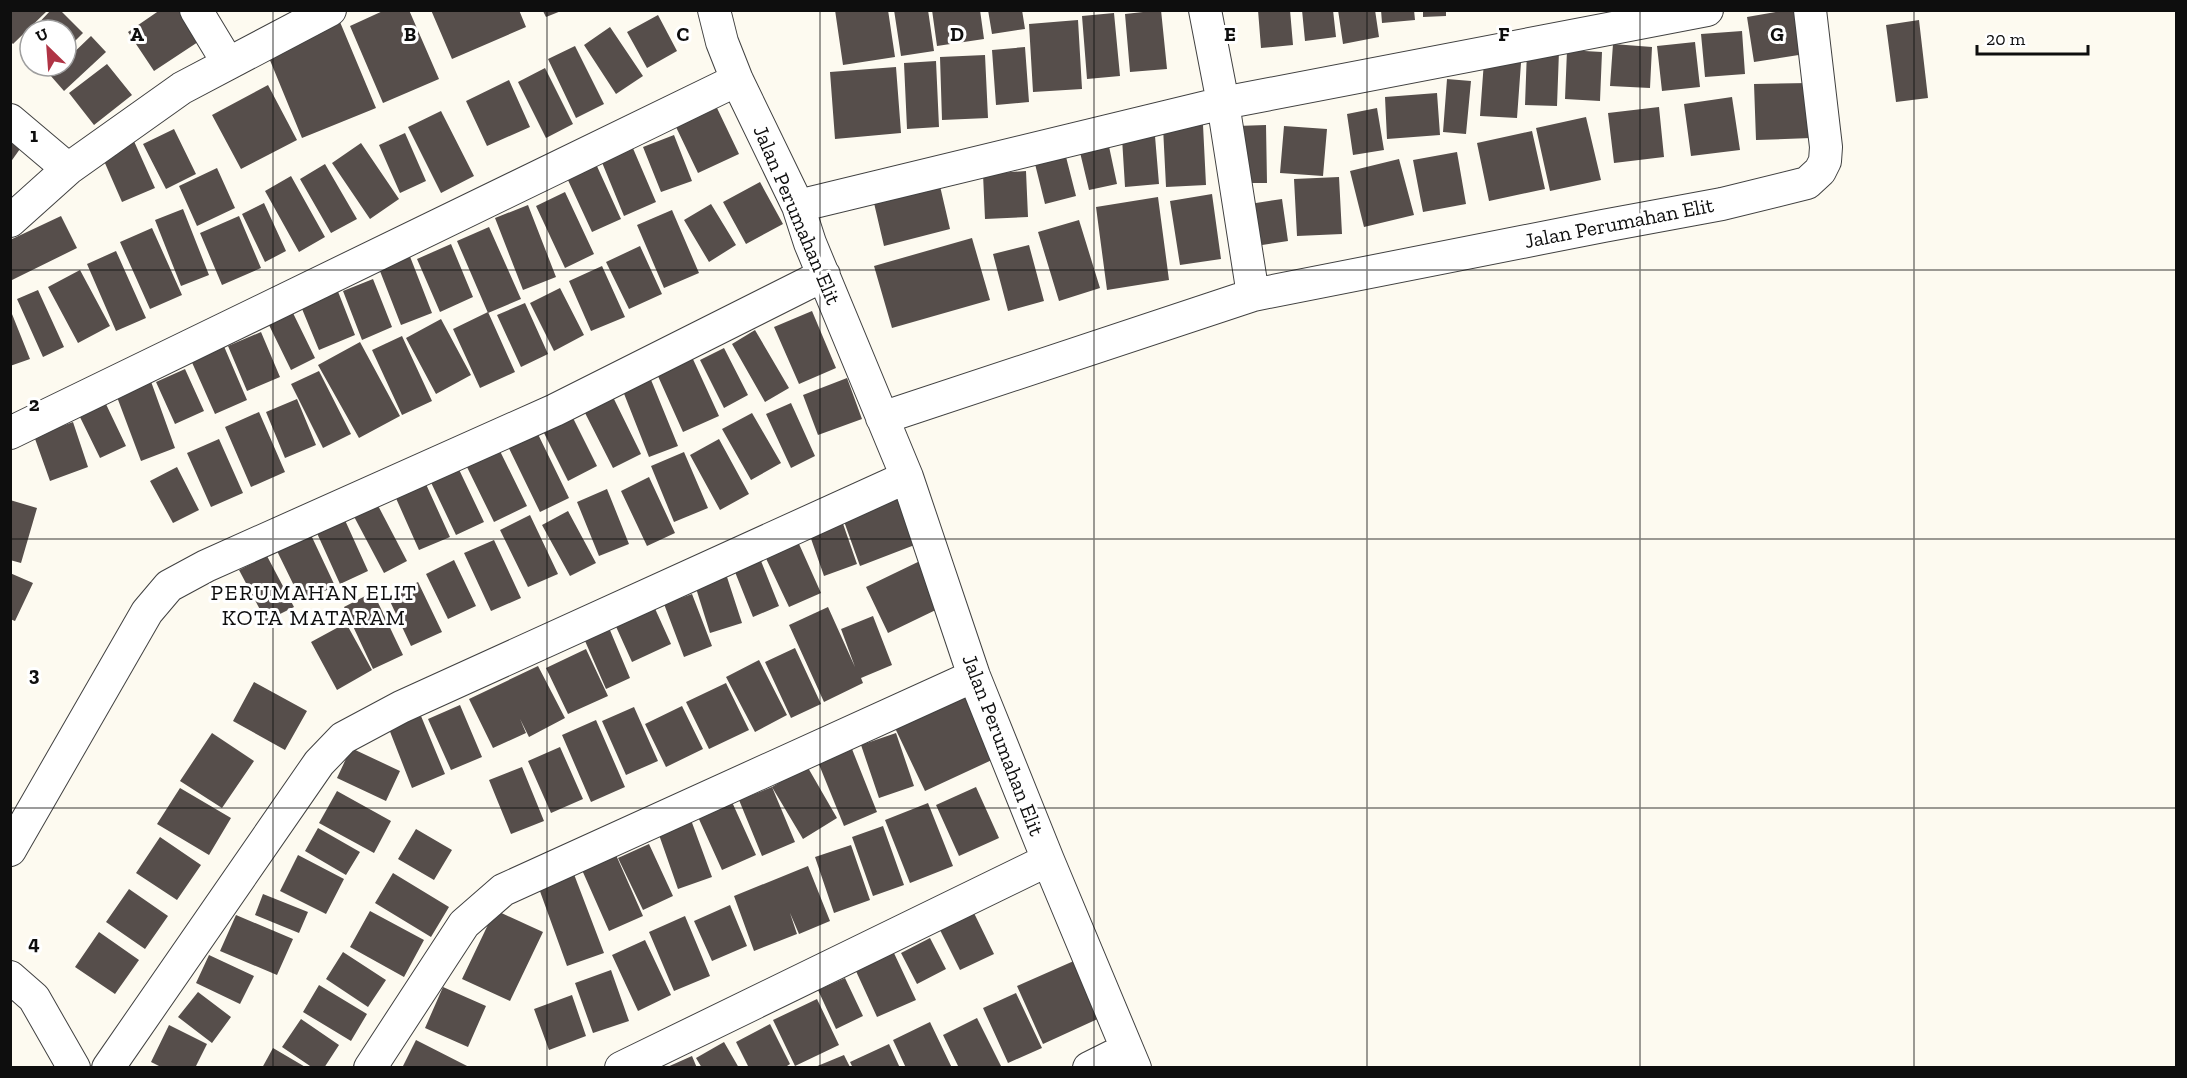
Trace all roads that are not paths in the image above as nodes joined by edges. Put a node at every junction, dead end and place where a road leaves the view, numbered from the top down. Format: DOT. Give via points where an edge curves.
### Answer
graph roads {
  1 [pos="196,10"];
  2 [pos="330,10"];
  3 [pos="714,10"];
  4 [pos="1205,10"];
  5 [pos="1707,10"];
  6 [pos="1810,10"];
  7 [pos="228,63"];
  8 [pos="736,80"];
  9 [pos="1222,103"];
  10 [pos="10,120"];
  11 [pos="68,169"];
  12 [pos="798,206"];
  13 [pos="10,221"];
  14 [pos="824,275"];
  15 [pos="1253,296"];
  16 [pos="882,418"];
  17 [pos="10,433"];
  18 [pos="907,477"];
  19 [pos="974,676"];
  20 [pos="10,850"];
  21 [pos="1048,860"];
  22 [pos="10,977"];
  23 [pos="1131,1058"];
  24 [pos="74,1068"];
  25 [pos="108,1068"];
  26 [pos="370,1068"];
  27 [pos="621,1068"];
  28 [pos="1089,1068"];
  1 -- 7 [label="street"];
  2 -- 7 [label="street"];
  3 -- 8 [label="street, Jalan Perumahan Elit"];
  4 -- 9 [label="street"];
  5 -- 9 [label="street"];
  6 -- 15 [label="street, Jalan Perumahan Elit" via="1826,147 1820,171 1807,183 1722,204"];
  7 -- 11 [label="street" via="182,88"];
  8 -- 12 [label="street, Jalan Perumahan Elit"];
  8 -- 17 [label="street"];
  9 -- 12 [label="street"];
  9 -- 15 [label="street"];
  10 -- 11 [label="street"];
  11 -- 13 [label="street"];
  12 -- 14 [label="street, Jalan Perumahan Elit"];
  14 -- 16 [label="street, Jalan Perumahan Elit"];
  14 -- 20 [label="street" via="555,410 206,566 170,586 147,612"];
  15 -- 16 [label="street, Jalan Perumahan Elit"];
  16 -- 18 [label="street, Jalan Perumahan Elit"];
  18 -- 19 [label="street, Jalan Perumahan Elit"];
  18 -- 25 [label="street" via="401,706 343,738 319,763"];
  19 -- 21 [label="street, Jalan Perumahan Elit"];
  19 -- 26 [label="street" via="503,890 464,924"];
  21 -- 23 [label="street, Jalan Perumahan Elit"];
  21 -- 27 [label="street"];
  22 -- 24 [label="street" via="34,998"];
  23 -- 28 [label="street"];
}
